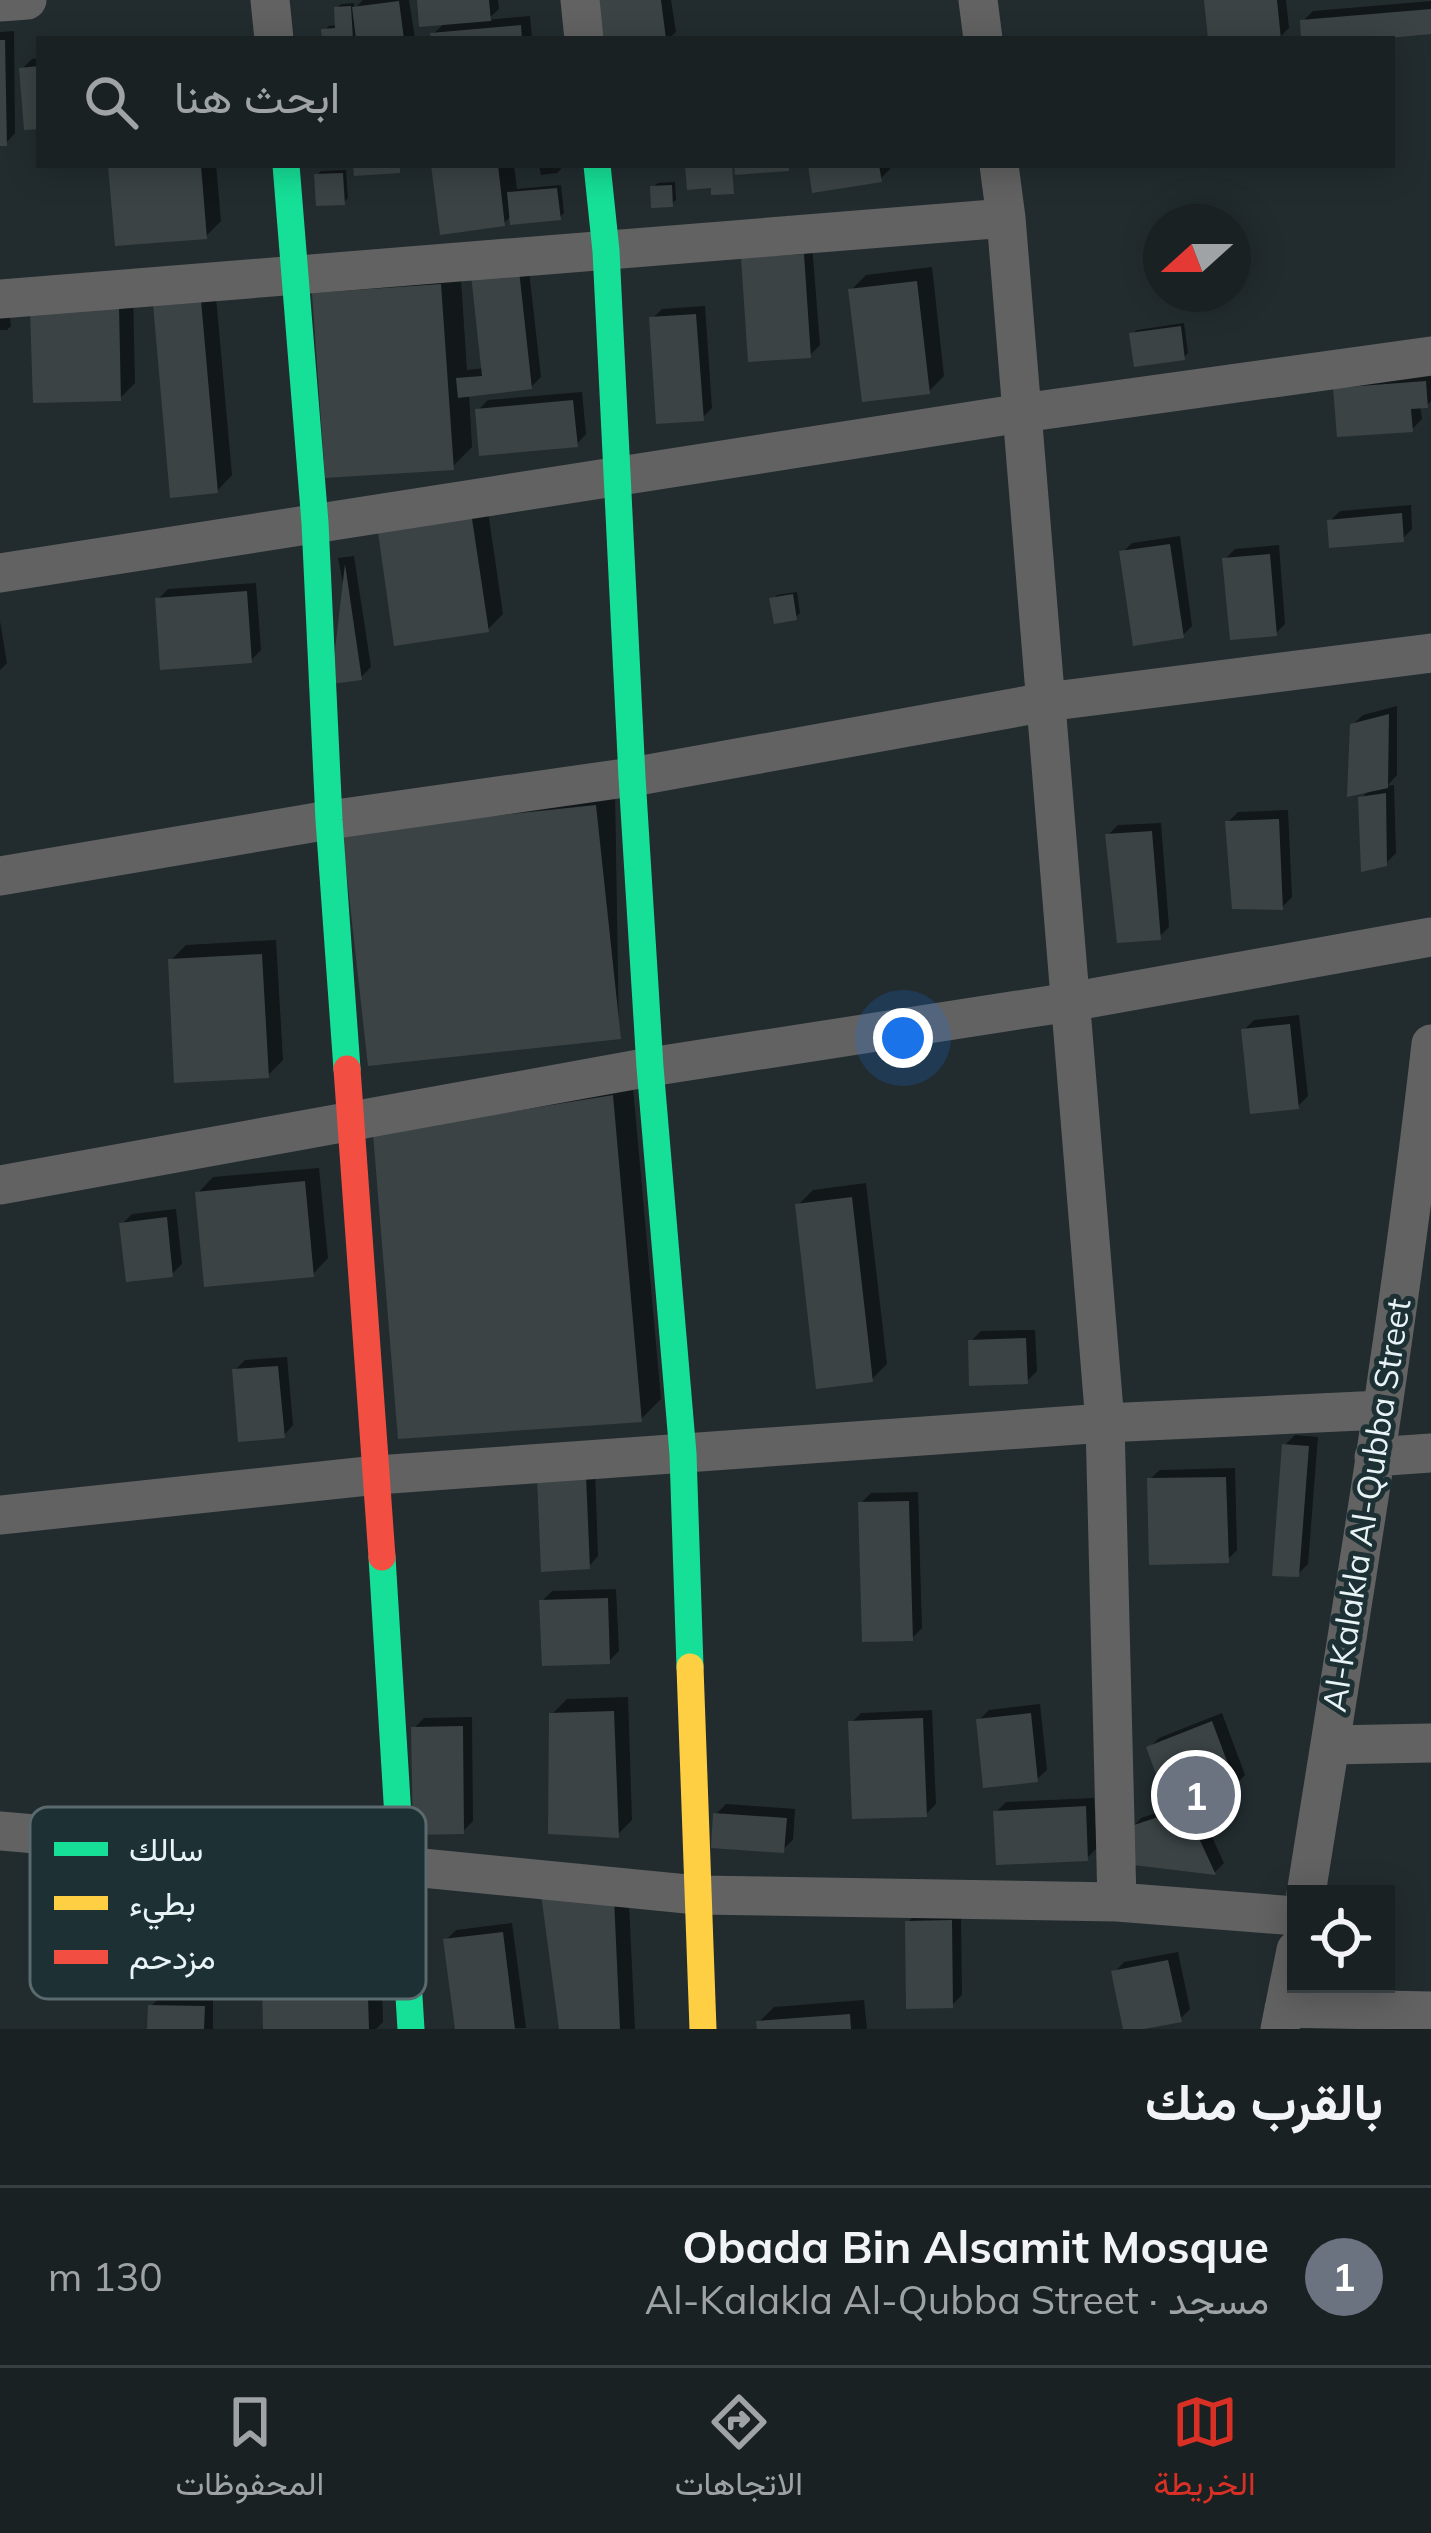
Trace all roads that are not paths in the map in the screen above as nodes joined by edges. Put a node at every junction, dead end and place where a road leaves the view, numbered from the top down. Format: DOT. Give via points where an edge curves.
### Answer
graph roads {
  1 [pos="27,0"];
  2 [pos="270,0"];
  3 [pos="580,0"];
  4 [pos="978,0"];
  5 [pos="0,2"];
  6 [pos="274,36"];
  7 [pos="584,36"];
  8 [pos="983,36"];
  9 [pos="286,168"];
  10 [pos="597,168"];
  11 [pos="999,168"];
  12 [pos="1006,218"];
  13 [pos="606,251"];
  14 [pos="296,277"];
  15 [pos="0,299"];
  16 [pos="1431,356"];
  17 [pos="1022,413"];
  18 [pos="616,476"];
  19 [pos="315,523"];
  20 [pos="0,572"];
  21 [pos="1431,653"];
  22 [pos="1046,702"];
  23 [pos="632,776"];
  24 [pos="329,820"];
  25 [pos="0,876"];
  26 [pos="1431,937"];
  27 [pos="1070,1002"];
  28 [pos="1431,1044"];
  29 [pos="650,1067"];
  30 [pos="352,1120"];
  31 [pos="1426,1140"];
  32 [pos="0,1185"];
  33 [pos="1382,1410"];
  34 [pos="1105,1423"];
  35 [pos="1431,1453"];
  36 [pos="683,1454"];
  37 [pos="1374,1457"];
  38 [pos="376,1475"];
  39 [pos="0,1515"];
  40 [pos="1431,1743"];
  41 [pos="1330,1745"];
  42 [pos="398,1807"];
  43 [pos="0,1831"];
  44 [pos="30,1834"];
  45 [pos="426,1867"];
  46 [pos="1307,1885"];
  47 [pos="697,1895"];
  48 [pos="1117,1902"];
  49 [pos="1287,1915"];
  50 [pos="409,1999"];
  51 [pos="1431,2012"];
  52 [pos="1282,2018"];
  53 [pos="411,2029"];
  54 [pos="703,2029"];
  1 -- 5 [label="street"];
  2 -- 6 [label="street"];
  3 -- 7 [label="street"];
  4 -- 8 [label="street"];
  9 -- 14 [label="street"];
  10 -- 13 [label="street"];
  11 -- 12 [label="street"];
  12 -- 13 [label="street"];
  12 -- 17 [label="street"];
  13 -- 14 [label="street"];
  13 -- 18 [label="street"];
  14 -- 15 [label="street"];
  14 -- 19 [label="street"];
  16 -- 17 [label="street"];
  17 -- 18 [label="street"];
  17 -- 22 [label="street"];
  18 -- 19 [label="street"];
  18 -- 23 [label="street"];
  19 -- 20 [label="street"];
  19 -- 24 [label="street"];
  21 -- 22 [label="street"];
  22 -- 23 [label="street"];
  22 -- 27 [label="street"];
  23 -- 24 [label="street"];
  23 -- 29 [label="street"];
  24 -- 25 [label="street"];
  24 -- 30 [label="street"];
  26 -- 27 [label="street"];
  27 -- 29 [label="street"];
  27 -- 34 [label="street"];
  28 -- 31 [label="street, Al-Kalakla Al-Qubba Street"];
  29 -- 30 [label="street"];
  29 -- 36 [label="street"];
  30 -- 32 [label="street"];
  30 -- 38 [label="street"];
  31 -- 33 [label="street, Al-Kalakla Al-Qubba Street"];
  33 -- 34 [label="street"];
  33 -- 37 [label="street, Al-Kalakla Al-Qubba Street"];
  34 -- 36 [label="street"];
  34 -- 48 [label="street"];
  35 -- 37 [label="street"];
  36 -- 38 [label="street"];
  36 -- 47 [label="street"];
  37 -- 41 [label="street, Al-Kalakla Al-Qubba Street"];
  38 -- 39 [label="street"];
  38 -- 42 [label="street"];
  40 -- 41 [label="street"];
  41 -- 46 [label="street, Al-Kalakla Al-Qubba Street"];
  43 -- 44 [label="street"];
  45 -- 47 [label="street"];
  47 -- 48 [label="street"];
  47 -- 54 [label="street"];
  48 -- 49 [label="street"];
  50 -- 53 [label="street"];
  51 -- 52 [label="street"];
}
